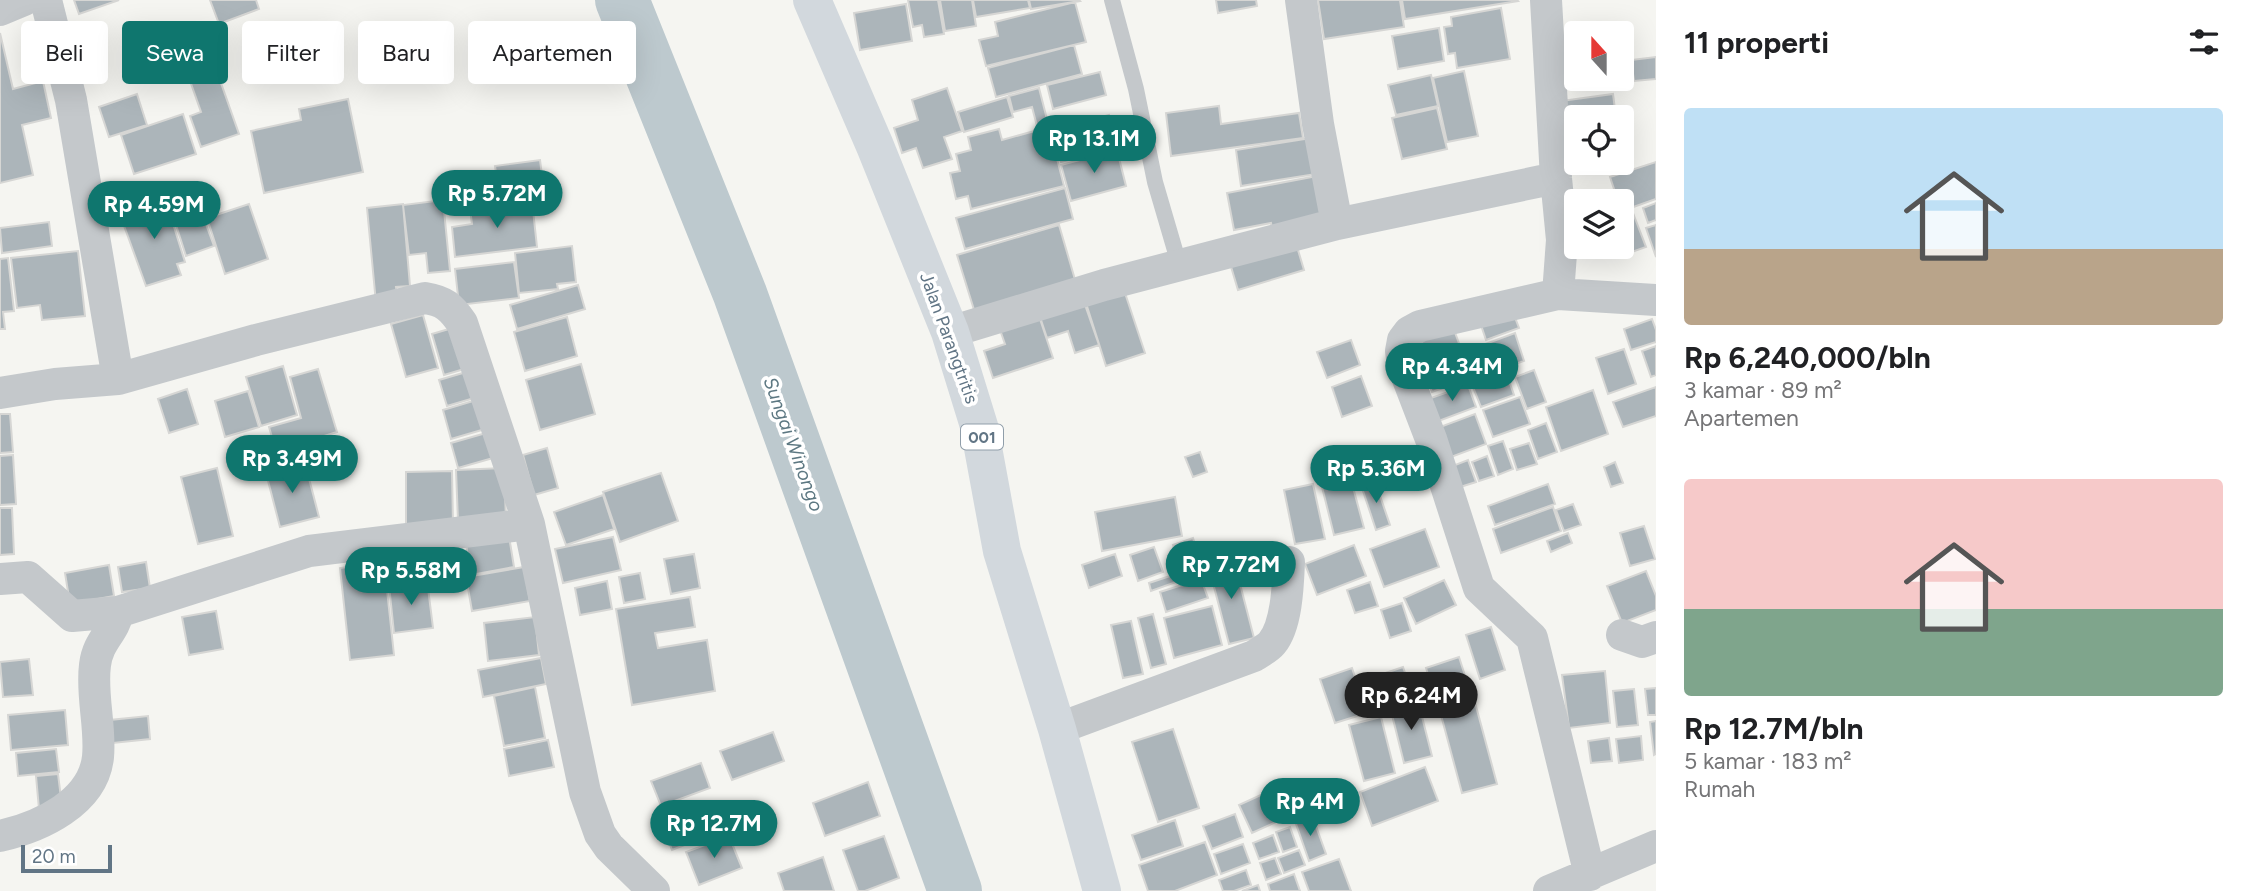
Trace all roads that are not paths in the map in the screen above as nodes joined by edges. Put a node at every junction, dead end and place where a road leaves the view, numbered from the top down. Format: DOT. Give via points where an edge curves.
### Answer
graph roads {
  1 [pos="24,0"];
  2 [pos="47,0"];
  3 [pos="812,0"];
  4 [pos="1112,0"];
  5 [pos="1301,0"];
  6 [pos="1546,0"];
  7 [pos="0,10"];
  8 [pos="1556,178"];
  9 [pos="1337,224"];
  10 [pos="1178,264"];
  11 [pos="1558,293"];
  12 [pos="1656,300"];
  13 [pos="950,332"];
  14 [pos="118,379"];
  15 [pos="0,393"];
  16 [pos="529,524"];
  17 [pos="1289,562"];
  18 [pos="0,579"];
  19 [pos="118,612"];
  20 [pos="1622,635"];
  21 [pos="1656,637"];
  22 [pos="1057,729"];
  23 [pos="0,836"];
  24 [pos="1656,846"];
  25 [pos="1590,875"];
  26 [pos="654,891"];
  27 [pos="1102,891"];
  28 [pos="1549,891"];
  1 -- 7 [label="street"];
  2 -- 14 [label="street" via="71,100"];
  3 -- 13 [label="main road, Jalan Parangtritis / 001"];
  4 -- 10 [label="lane"];
  5 -- 9 [label="street"];
  6 -- 8 [label="street"];
  8 -- 9 [label="street"];
  8 -- 11 [label="street" via="1562,240"];
  9 -- 10 [label="street"];
  10 -- 13 [label="street"];
  11 -- 12 [label="street"];
  11 -- 25 [label="street" via="1420,326 1409,331 1401,351 1479,588 1532,638"];
  13 -- 22 [label="main road, Jalan Parangtritis / 001" via="979,426 1002,551"];
  14 -- 15 [label="street"];
  14 -- 16 [label="street" via="412,301 438,300 451,307 462,323"];
  16 -- 19 [label="street" via="309,551"];
  16 -- 26 [label="street" via="584,792 609,847"];
  17 -- 22 [label="street" via="1288,593 1273,643 1254,656"];
  18 -- 19 [label="street" via="28,577 72,617"];
  19 -- 23 [label="street" via="100,645 95,667 98,757 94,774 81,797 51,817"];
  20 -- 21 [label="street" via="1642,642"];
  22 -- 27 [label="main road, Jalan Parangtritis / 001"];
  24 -- 25 [label="street"];
  25 -- 28 [label="street"];
}
